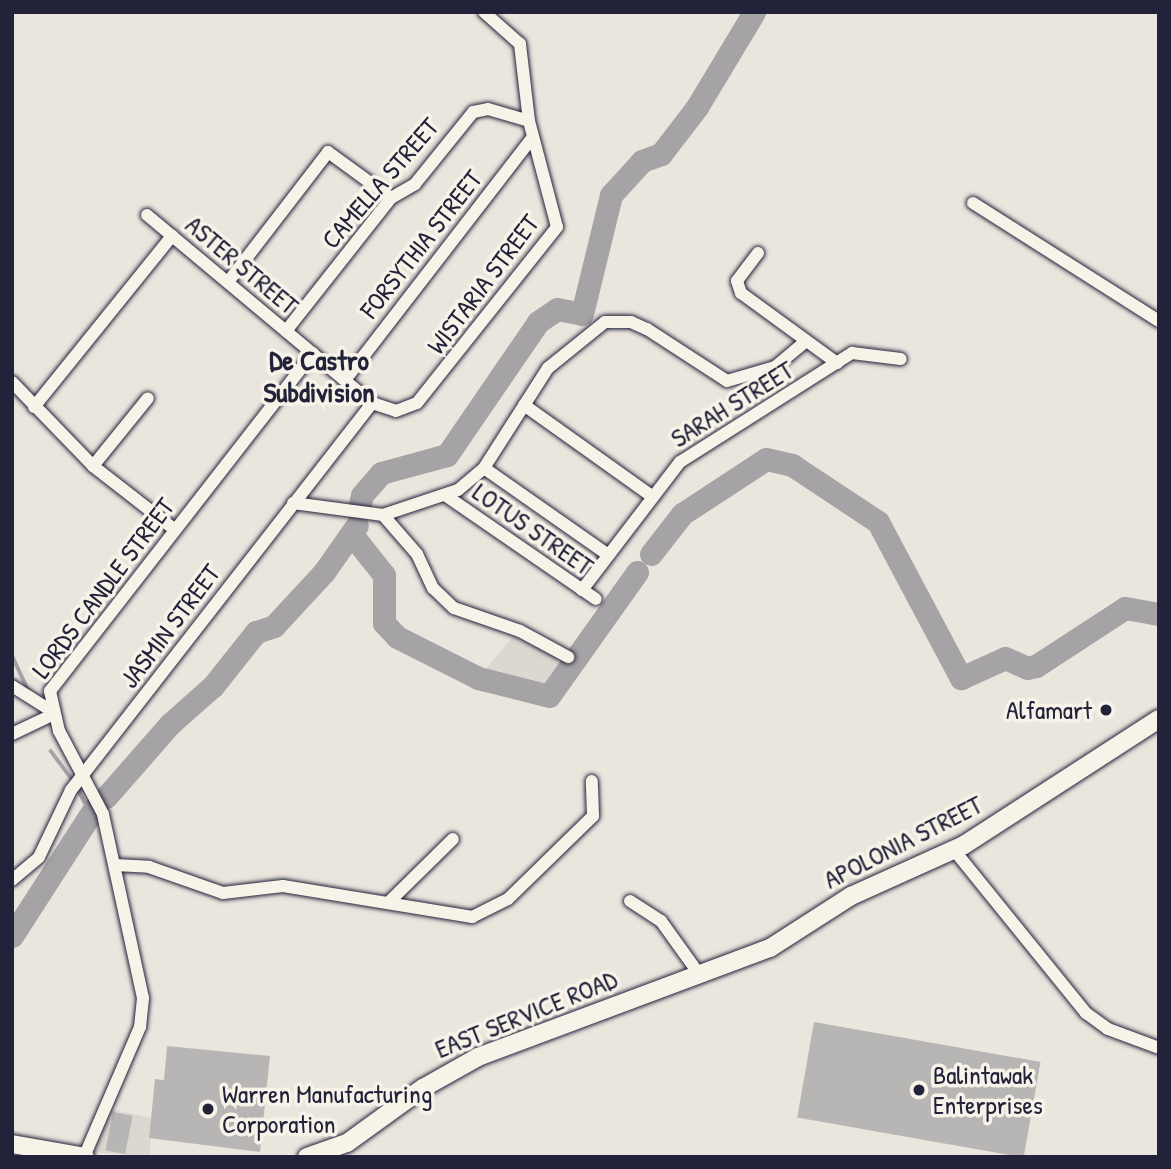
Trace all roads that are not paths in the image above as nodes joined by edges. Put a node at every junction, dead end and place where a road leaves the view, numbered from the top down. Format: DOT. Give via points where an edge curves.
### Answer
graph roads {
  1 [pos="484,12"];
  2 [pos="529,121"];
  3 [pos="533,137"];
  4 [pos="391,198"];
  5 [pos="974,203"];
  6 [pos="147,215"];
  7 [pos="172,236"];
  8 [pos="758,253"];
  9 [pos="228,282"];
  10 [pos="1159,321"];
  11 [pos="286,331"];
  12 [pos="806,341"];
  13 [pos="313,353"];
  14 [pos="901,359"];
  15 [pos="837,363"];
  16 [pos="345,380"];
  17 [pos="12,382"];
  18 [pos="148,398"];
  19 [pos="372,403"];
  20 [pos="524,405"];
  21 [pos="34,407"];
  22 [pos="93,466"];
  23 [pos="484,468"];
  24 [pos="445,495"];
  25 [pos="650,495"];
  26 [pos="293,503"];
  27 [pos="383,515"];
  28 [pos="174,529"];
  29 [pos="607,554"];
  30 [pos="582,590"];
  31 [pos="596,599"];
  32 [pos="568,657"];
  33 [pos="12,686"];
  34 [pos="51,712"];
  35 [pos="1159,719"];
  36 [pos="12,734"];
  37 [pos="84,775"];
  38 [pos="592,781"];
  39 [pos="453,839"];
  40 [pos="954,850"];
  41 [pos="115,864"];
  42 [pos="12,880"];
  43 [pos="630,901"];
  44 [pos="388,902"];
  45 [pos="699,974"];
  46 [pos="1159,1048"];
  47 [pos="12,1144"];
  48 [pos="84,1157"];
  49 [pos="307,1157"];
  1 -- 2 [label="street" via="520,44"];
  2 -- 3 [label="street"];
  2 -- 4 [label="street, CAMELLA STREET" via="488,110 473,112 415,184"];
  3 -- 16 [label="street, FORSYTHIA STREET"];
  3 -- 19 [label="street, WISTARIA STREET" via="557,227 430,392 396,411"];
  4 -- 9 [label="street" via="328,152"];
  4 -- 11 [label="street, CAMELLA STREET"];
  5 -- 10 [label="street"];
  6 -- 7 [label="street, ASTER STREET"];
  7 -- 9 [label="street, ASTER STREET"];
  7 -- 21 [label="street"];
  8 -- 12 [label="street, SARAH STREET" via="738,286"];
  9 -- 11 [label="street, ASTER STREET"];
  11 -- 13 [label="street, ASTER STREET"];
  12 -- 15 [label="street, SARAH STREET"];
  12 -- 20 [label="street" via="775,367 727,381 647,329 631,322 605,322 548,368"];
  13 -- 16 [label="street, ASTER STREET"];
  13 -- 28 [label="street, LORDS CANDLE STREET"];
  14 -- 15 [label="street, SARAH STREET" via="859,351"];
  15 -- 25 [label="street, SARAH STREET" via="680,462"];
  16 -- 19 [label="street, ASTER STREET"];
  17 -- 21 [label="street"];
  18 -- 22 [label="street"];
  19 -- 26 [label="street, JASMIN STREET"];
  20 -- 23 [label="street"];
  20 -- 25 [label="street"];
  21 -- 22 [label="street"];
  22 -- 28 [label="street"];
  23 -- 24 [label="street"];
  23 -- 29 [label="street"];
  24 -- 27 [label="street"];
  24 -- 30 [label="street, LOTUS STREET"];
  25 -- 29 [label="street, SARAH STREET"];
  26 -- 27 [label="street"];
  26 -- 37 [label="street, JASMIN STREET"];
  27 -- 32 [label="street" via="417,554 433,588 454,608 520,631"];
  28 -- 34 [label="street, LORDS CANDLE STREET" via="53,684"];
  29 -- 30 [label="street, SARAH STREET"];
  30 -- 31 [label="street, LOTUS STREET"];
  33 -- 34 [label="street"];
  34 -- 36 [label="street"];
  34 -- 37 [label="street, LORDS CANDLE STREET"];
  35 -- 40 [label="main road, APOLONIA STREET"];
  37 -- 41 [label="street, LORDS CANDLE STREET" via="103,814"];
  37 -- 42 [label="street, JASMIN STREET" via="71,790 39,857"];
  38 -- 44 [label="street" via="593,816 488,911 451,917"];
  39 -- 44 [label="street"];
  40 -- 45 [label="main road, APOLONIA STREET" via="851,896 770,948"];
  40 -- 46 [label="street" via="1086,1013 1108,1030"];
  41 -- 44 [label="street" via="149,867 223,893 283,886"];
  41 -- 48 [label="street, LORDS CANDLE STREET" via="142,1019"];
  43 -- 45 [label="street" via="661,921"];
  45 -- 49 [label="main road, EAST SERVICE ROAD" via="478,1057 423,1087 346,1143"];
  47 -- 48 [label="main road"];
}
